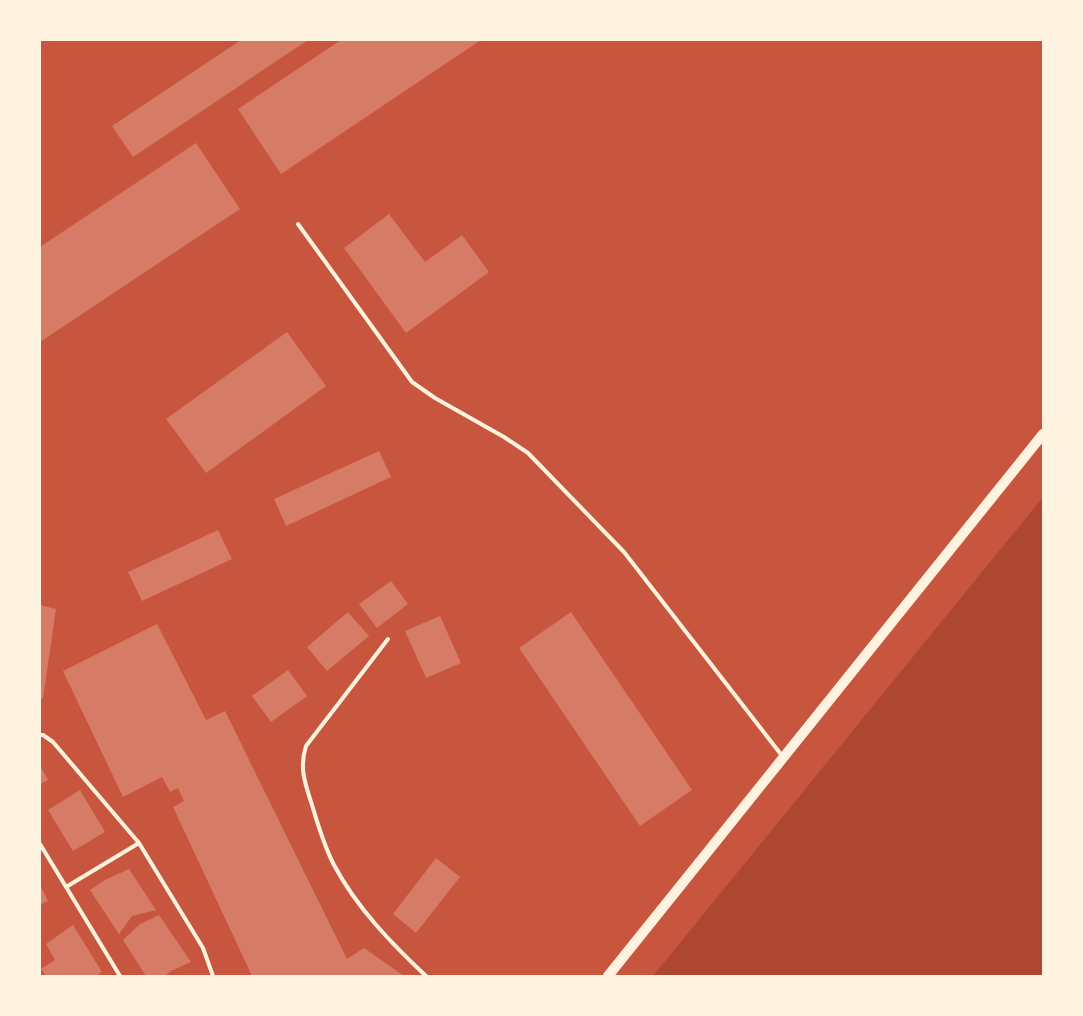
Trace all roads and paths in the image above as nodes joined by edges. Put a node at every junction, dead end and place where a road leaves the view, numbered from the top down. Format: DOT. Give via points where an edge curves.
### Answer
graph roads {
  1 [pos="298,224"];
  2 [pos="1043,434"];
  3 [pos="388,639"];
  4 [pos="40,735"];
  5 [pos="783,757"];
  6 [pos="139,843"];
  7 [pos="40,844"];
  8 [pos="66,888"];
  9 [pos="120,976"];
  10 [pos="213,976"];
  11 [pos="426,976"];
  12 [pos="608,976"];
  1 -- 5 [label="lane" via="412,382 528,454 624,552"];
  2 -- 5 [label="main road"];
  3 -- 11 [label="lane" via="306,746 302,759 304,780 334,865 389,940"];
  4 -- 6 [label="lane" via="53,742"];
  5 -- 12 [label="main road"];
  6 -- 8 [label="lane"];
  6 -- 10 [label="lane" via="203,948"];
  7 -- 8 [label="lane"];
  8 -- 9 [label="lane"];
}
